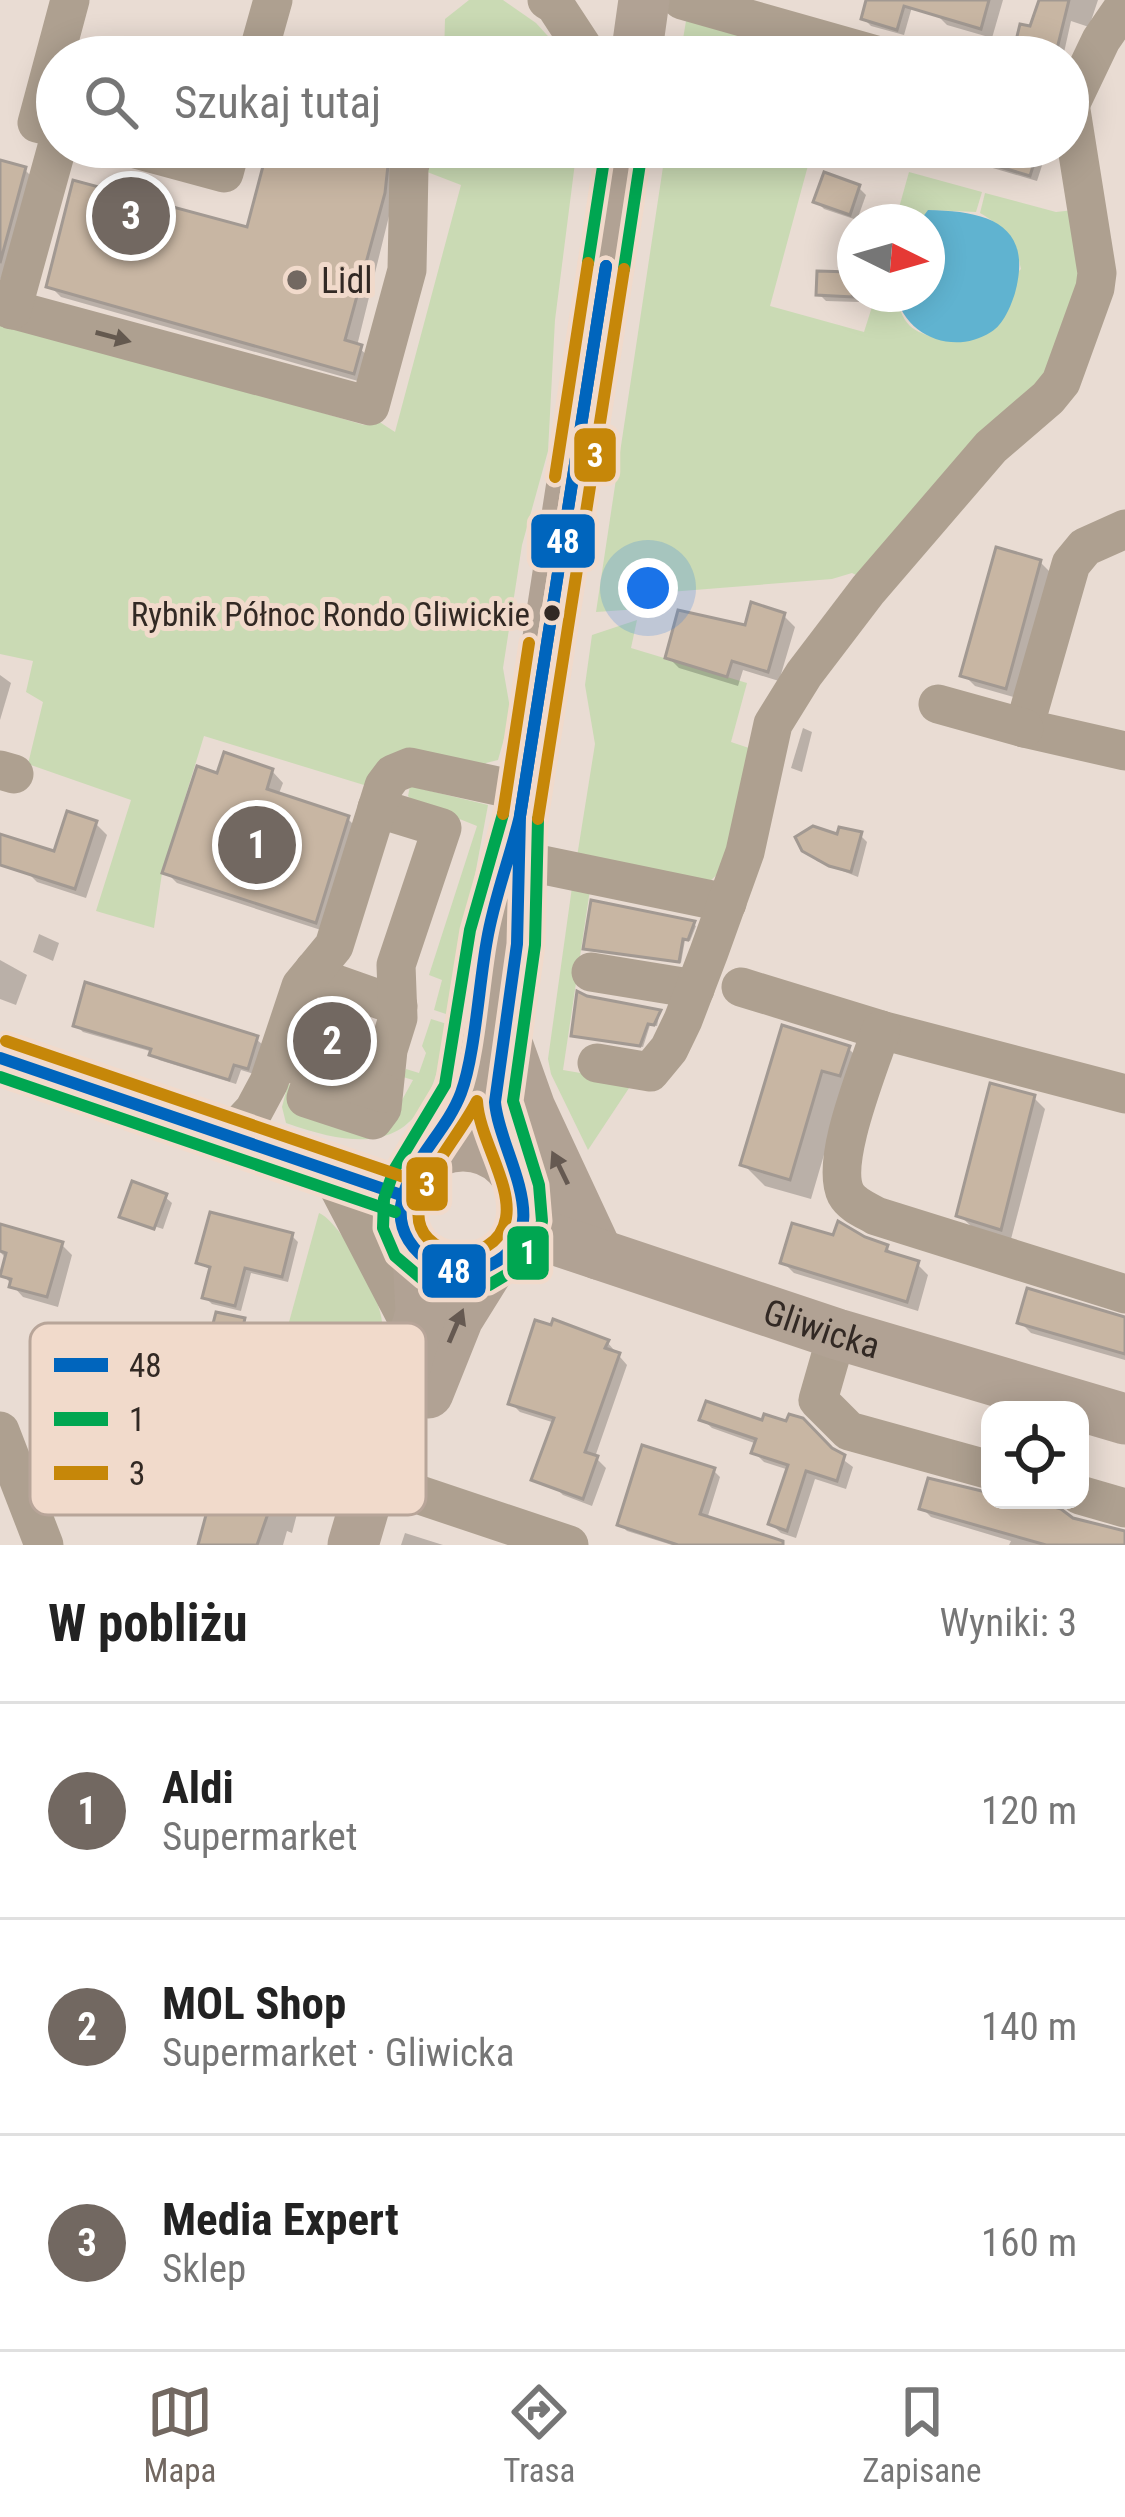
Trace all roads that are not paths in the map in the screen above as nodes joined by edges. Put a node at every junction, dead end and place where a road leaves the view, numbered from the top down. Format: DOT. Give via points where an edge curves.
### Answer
graph roads {
  1 [pos="70,0"];
  2 [pos="273,0"];
  3 [pos="644,0"];
  4 [pos="682,0"];
  5 [pos="561,2"];
  6 [pos="1125,5"];
  7 [pos="61,36"];
  8 [pos="263,36"];
  9 [pos="578,36"];
  10 [pos="639,36"];
  11 [pos="809,36"];
  12 [pos="1089,65"];
  13 [pos="50,168"];
  14 [pos="409,168"];
  15 [pos="621,168"];
  16 [pos="1079,168"];
  17 [pos="6,308"];
  18 [pos="1125,529"];
  19 [pos="938,704"];
  20 [pos="1024,728"];
  21 [pos="1125,751"];
  22 [pos="377,808"];
  23 [pos="521,824"];
  24 [pos="727,903"];
  25 [pos="314,970"];
  26 [pos="590,972"];
  27 [pos="741,987"];
  28 [pos="695,988"];
  29 [pos="398,1006"];
  30 [pos="881,1030"];
  31 [pos="504,1032"];
  32 [pos="0,1058"];
  33 [pos="597,1064"];
  34 [pos="273,1070"];
  35 [pos="1125,1094"];
  36 [pos="229,1137"];
  37 [pos="282,1155"];
  38 [pos="511,1168"];
  39 [pos="330,1171"];
  40 [pos="409,1180"];
  41 [pos="507,1247"];
  42 [pos="418,1253"];
  43 [pos="598,1254"];
  44 [pos="1125,1294"];
  45 [pos="409,1323"];
  46 [pos="417,1323"];
  47 [pos="837,1334"];
  48 [pos="426,1397"];
  49 [pos="1125,1419"];
  50 [pos="0,1431"];
  51 [pos="981,1468"];
  52 [pos="426,1497"];
  53 [pos="1089,1498"];
  54 [pos="1125,1508"];
  55 [pos="30,1509"];
  56 [pos="32,1515"];
  57 [pos="363,1515"];
  58 [pos="44,1545"];
  59 [pos="353,1545"];
  60 [pos="569,1545"];
  1 -- 7 [label="street"];
  2 -- 8 [label="street"];
  3 -- 10 [label="main road"];
  4 -- 11 [label="street"];
  5 -- 9 [label="street"];
  6 -- 12 [label="street"];
  13 -- 17 [label="street"];
  17 -- 14 [label="street, one-way" via="370,406 407,270"];
  15 -- 23 [label="main road"];
  16 -- 24 [label="street" via="1095,288 1061,382 991,447 804,674 773,724"];
  18 -- 20 [label="street" via="1085,547 1071,564"];
  19 -- 20 [label="street"];
  20 -- 21 [label="street"];
  22 -- 23 [label="street" via="388,779 405,767"];
  22 -- 25 [label="street" via="334,946"];
  22 -- 29 [label="street" via="442,828 396,965"];
  23 -- 24 [label="street"];
  23 -- 31 [label="main road" via="518,936"];
  23 -- 40 [label="main road" via="488,933 462,1091"];
  24 -- 28 [label="street"];
  25 -- 29 [label="street"];
  25 -- 34 [label="street"];
  26 -- 28 [label="street"];
  27 -- 30 [label="street"];
  28 -- 33 [label="street" via="650,1072"];
  29 -- 34 [label="street" via="374,1120 306,1098 315,1071"];
  30 -- 35 [label="street"];
  30 -- 44 [label="street" via="844,1152 843,1187 852,1202"];
  31 -- 38 [label="main road" via="495,1102"];
  43 -- 31 [label="main road, one-way"];
  32 -- 36 [label="street"];
  34 -- 36 [label="street" via="254,1110"];
  34 -- 37 [label="street" via="269,1104"];
  36 -- 37 [label="street"];
  37 -- 39 [label="street"];
  38 -- 40 [label="main road" via="488,1150 459,1145 440,1150"];
  38 -- 41 [label="main road" via="525,1197"];
  39 -- 40 [label="street"];
  39 -- 45 [label="street"];
  40 -- 42 [label="main road" via="401,1223"];
  41 -- 42 [label="main road" via="456,1272"];
  41 -- 43 [label="main road, Gliwicka"];
  48 -- 41 [label="main road, one-way" via="458,1318"];
  42 -- 46 [label="main road"];
  43 -- 47 [label="main road, Gliwicka"];
  47 -- 49 [label="main road, Gliwicka"];
  47 -- 51 [label="street" via="818,1400 849,1431"];
  50 -- 55 [label="street"];
  52 -- 60 [label="street"];
  53 -- 54 [label="street"];
  56 -- 58 [label="street"];
  57 -- 59 [label="main road"];
}
